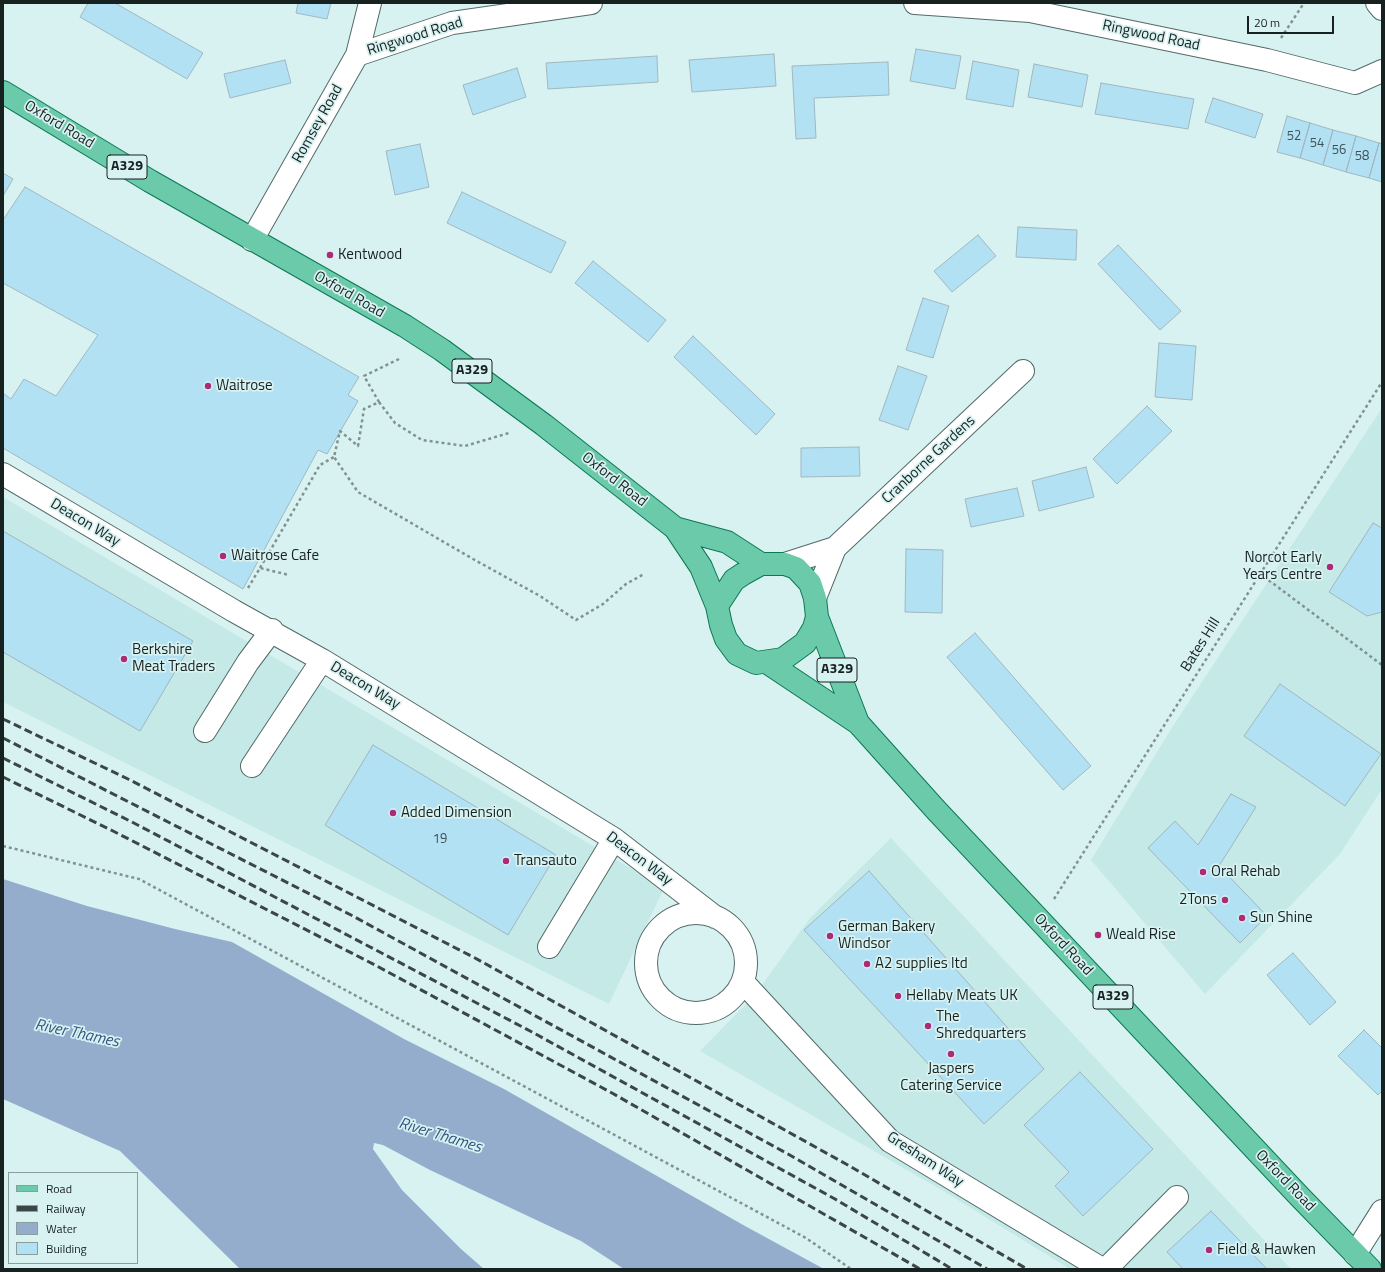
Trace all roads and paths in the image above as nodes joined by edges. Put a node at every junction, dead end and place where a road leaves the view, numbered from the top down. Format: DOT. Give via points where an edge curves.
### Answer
graph roads {
  1 [pos="370,3"];
  2 [pos="591,3"];
  3 [pos="916,3"];
  4 [pos="1304,3"];
  5 [pos="1377,3"];
  6 [pos="1382,9"];
  7 [pos="357,55"];
  8 [pos="1267,60"];
  9 [pos="1382,71"];
  10 [pos="3,92"];
  11 [pos="252,240"];
  12 [pos="399,359"];
  13 [pos="1023,371"];
  14 [pos="1382,382"];
  15 [pos="379,402"];
  16 [pos="512,432"];
  17 [pos="334,457"];
  18 [pos="3,474"];
  19 [pos="675,528"];
  20 [pos="835,548"];
  21 [pos="761,564"];
  22 [pos="785,564"];
  23 [pos="260,568"];
  24 [pos="1259,573"];
  25 [pos="644,574"];
  26 [pos="289,575"];
  27 [pos="246,593"];
  28 [pos="717,606"];
  29 [pos="816,608"];
  30 [pos="272,630"];
  31 [pos="322,660"];
  32 [pos="768,663"];
  33 [pos="1382,665"];
  34 [pos="858,723"];
  35 [pos="205,731"];
  36 [pos="252,766"];
  37 [pos="614,839"];
  38 [pos="3,846"];
  39 [pos="715,917"];
  40 [pos="1041,920"];
  41 [pos="549,947"];
  42 [pos="742,982"];
  43 [pos="1177,1197"];
  44 [pos="1382,1211"];
  45 [pos="1363,1261"];
  46 [pos="851,1269"];
  47 [pos="1102,1269"];
  48 [pos="1106,1269"];
  1 -- 7 [label="street, Romsey Road"];
  2 -- 7 [label="street, Ringwood Road" via="452,23"];
  3 -- 8 [label="street, Ringwood Road" via="1030,11"];
  4 -- 8 [label="path"];
  5 -- 6 [label="street"];
  7 -- 11 [label="street, Romsey Road"];
  8 -- 9 [label="street, Ringwood Road" via="1355,83"];
  10 -- 11 [label="main road, Oxford Road / A329"];
  11 -- 19 [label="main road, Oxford Road / A329" via="405,326 442,350 544,425"];
  12 -- 15 [label="path" via="364,376"];
  13 -- 20 [label="street, Cranborne Gardens"];
  14 -- 24 [label="path, Bates Hill"];
  15 -- 16 [label="path" via="395,423 422,440 465,446"];
  15 -- 17 [label="path" via="364,409 358,446 340,431"];
  17 -- 23 [label="path" via="320,465"];
  17 -- 25 [label="path" via="358,492 540,596 576,620"];
  18 -- 30 [label="street, Deacon Way" via="234,611"];
  19 -- 21 [label="main road, Oxford Road / A329" via="727,542"];
  19 -- 28 [label="main road, Oxford Road / A329" via="701,567"];
  20 -- 22 [label="street, Cranborne Gardens"];
  20 -- 29 [label="street, Cranborne Gardens"];
  21 -- 22 [label="main road"];
  21 -- 28 [label="main road" via="734,580"];
  22 -- 29 [label="main road" via="796,568 810,583"];
  23 -- 26 [label="path"];
  23 -- 27 [label="path"];
  24 -- 33 [label="path"];
  24 -- 40 [label="path, Bates Hill"];
  28 -- 32 [label="main road" via="726,639 738,654 756,663"];
  29 -- 32 [label="main road" via="814,628 805,643 783,659"];
  29 -- 34 [label="main road, Oxford Road / A329"];
  30 -- 31 [label="street, Deacon Way"];
  30 -- 35 [label="street" via="248,662"];
  31 -- 36 [label="street"];
  31 -- 37 [label="street, Deacon Way"];
  32 -- 34 [label="main road, Oxford Road / A329"];
  34 -- 40 [label="main road, Oxford Road / A329" via="936,810"];
  37 -- 39 [label="street, Deacon Way"];
  37 -- 41 [label="street"];
  38 -- 46 [label="path" via="139,879 806,1238"];
  39 -- 42 [label="street, Deacon Way" via="728,925 739,937 745,951 746,967"];
  39 -- 42 [label="street, Deacon Way" via="698,914 682,916 667,923 655,935 647,956 646,967 650,983 659,997 672,1007 704,1013 720,1007 734,997"];
  40 -- 45 [label="main road, Oxford Road / A329"];
  42 -- 47 [label="street, Gresham Way" via="890,1141"];
  43 -- 48 [label="street"];
  44 -- 45 [label="street"];
}
